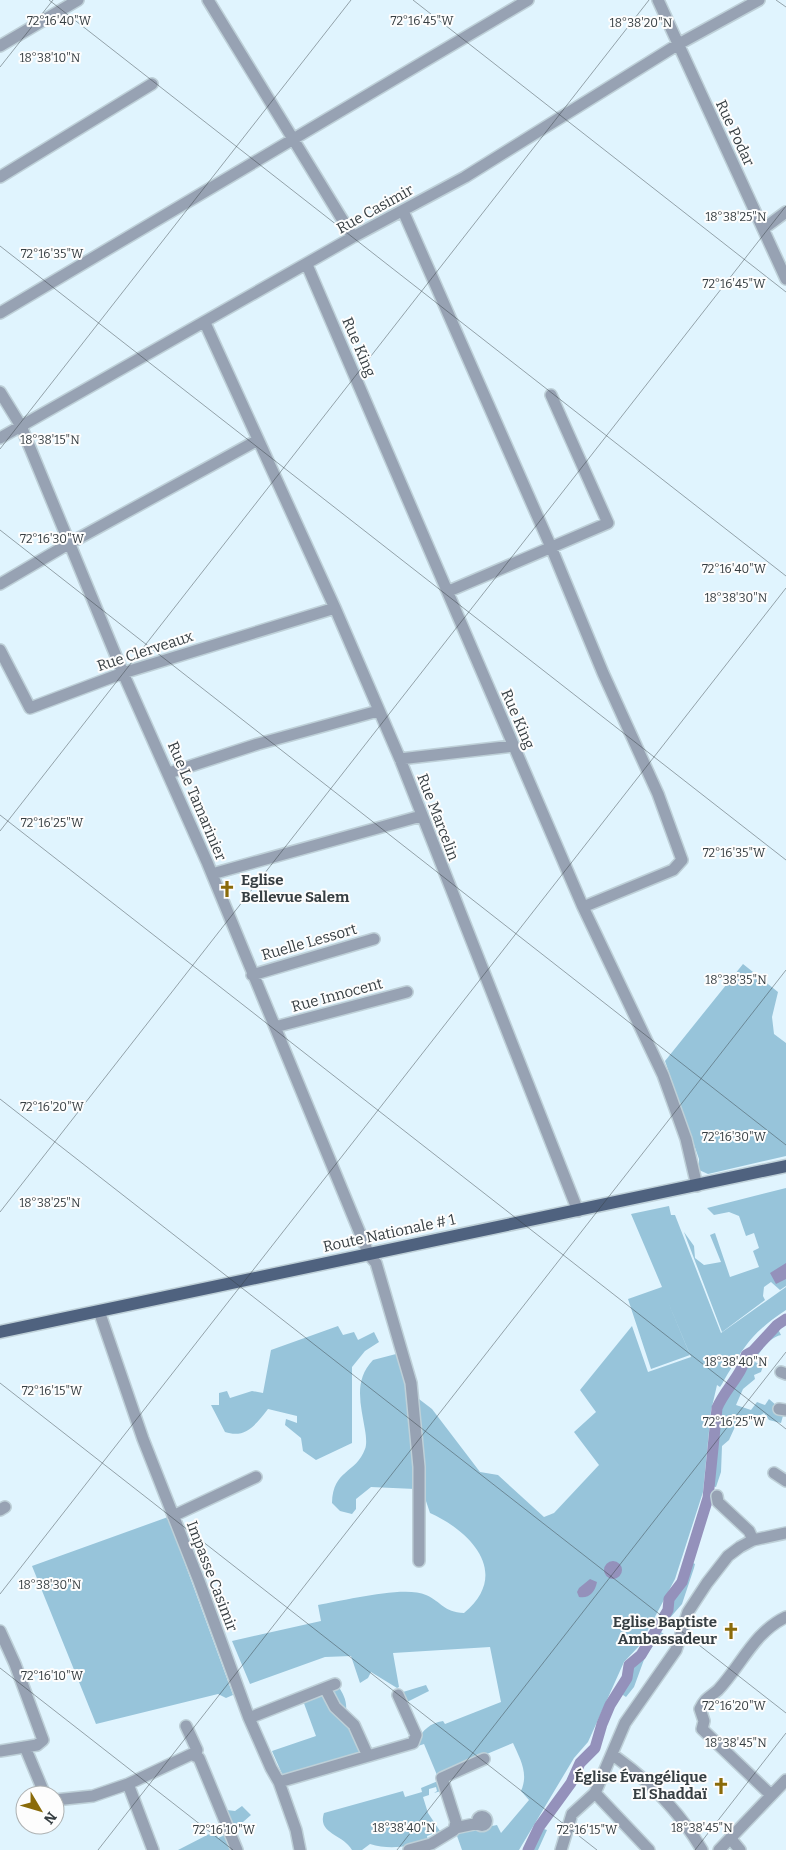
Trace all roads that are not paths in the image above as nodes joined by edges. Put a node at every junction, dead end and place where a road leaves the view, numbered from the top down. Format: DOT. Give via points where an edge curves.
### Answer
graph roads {
  1 [pos="78,0"];
  2 [pos="208,0"];
  3 [pos="528,0"];
  4 [pos="658,0"];
  5 [pos="759,0"];
  6 [pos="677,44"];
  7 [pos="0,46"];
  8 [pos="152,84"];
  9 [pos="295,140"];
  10 [pos="0,177"];
  11 [pos="403,211"];
  12 [pos="786,212"];
  13 [pos="763,229"];
  14 [pos="353,237"];
  15 [pos="307,265"];
  16 [pos="786,279"];
  17 [pos="0,313"];
  18 [pos="205,323"];
  19 [pos="0,392"];
  20 [pos="551,395"];
  21 [pos="21,426"];
  22 [pos="0,438"];
  23 [pos="258,440"];
  24 [pos="70,543"];
  25 [pos="551,547"];
  26 [pos="0,584"];
  27 [pos="449,591"];
  28 [pos="334,608"];
  29 [pos="0,650"];
  30 [pos="123,673"];
  31 [pos="378,711"];
  32 [pos="513,746"];
  33 [pos="400,759"];
  34 [pos="169,774"];
  35 [pos="421,816"];
  36 [pos="212,874"];
  37 [pos="583,907"];
  38 [pos="374,939"];
  39 [pos="252,975"];
  40 [pos="407,992"];
  41 [pos="275,1027"];
  42 [pos="786,1166"];
  43 [pos="697,1186"];
  44 [pos="578,1210"];
  45 [pos="369,1254"];
  46 [pos="99,1311"];
  47 [pos="0,1332"];
  48 [pos="774,1473"];
  49 [pos="256,1477"];
  50 [pos="786,1481"];
  51 [pos="717,1496"];
  52 [pos="173,1516"];
  53 [pos="786,1533"];
  54 [pos="753,1540"];
  55 [pos="418,1561"];
  56 [pos="786,1617"];
  57 [pos="0,1631"];
  58 [pos="398,1695"];
  59 [pos="249,1718"];
  60 [pos="186,1726"];
  61 [pos="25,1747"];
  62 [pos="0,1751"];
  63 [pos="195,1756"];
  64 [pos="368,1756"];
  65 [pos="613,1756"];
  66 [pos="484,1759"];
  67 [pos="786,1780"];
  68 [pos="279,1782"];
  69 [pos="128,1784"];
  70 [pos="41,1785"];
  71 [pos="595,1793"];
  72 [pos="771,1795"];
  73 [pos="65,1799"];
  74 [pos="479,1823"];
  75 [pos="455,1828"];
  76 [pos="731,1839"];
  77 [pos="153,1850"];
  78 [pos="237,1850"];
  79 [pos="300,1850"];
  80 [pos="408,1850"];
  81 [pos="561,1850"];
  82 [pos="649,1850"];
  83 [pos="702,1850"];
  84 [pos="719,1850"];
  85 [pos="740,1850"];
  1 -- 7 [label="street"];
  2 -- 9 [label="street"];
  3 -- 9 [label="street"];
  4 -- 6 [label="street, Rue Podar"];
  5 -- 6 [label="street, Rue Casimir"];
  6 -- 11 [label="street, Rue Casimir" via="465,177"];
  6 -- 13 [label="street, Rue Podar"];
  8 -- 10 [label="street"];
  9 -- 14 [label="street"];
  9 -- 17 [label="street"];
  11 -- 14 [label="street, Rue Casimir"];
  11 -- 25 [label="street"];
  12 -- 13 [label="street"];
  13 -- 16 [label="street, Rue Podar"];
  14 -- 15 [label="street, Rue Casimir"];
  15 -- 18 [label="street, Rue Casimir"];
  15 -- 27 [label="street, Rue King"];
  18 -- 21 [label="street, Rue Casimir"];
  18 -- 23 [label="street, Rue Marcelin"];
  19 -- 21 [label="street, Rue Le Tamarinier"];
  20 -- 25 [label="street" via="608,522"];
  21 -- 22 [label="street, Rue Casimir"];
  21 -- 24 [label="street, Rue Le Tamarinier"];
  23 -- 24 [label="street"];
  23 -- 28 [label="street, Rue Marcelin"];
  24 -- 26 [label="street"];
  24 -- 30 [label="street, Rue Le Tamarinier"];
  25 -- 27 [label="street"];
  25 -- 37 [label="street" via="658,794 682,860 672,870"];
  27 -- 32 [label="street, Rue King"];
  28 -- 30 [label="street, Rue Clerveaux"];
  28 -- 31 [label="street, Rue Marcelin"];
  29 -- 30 [label="street, Rue Clerveaux" via="30,708"];
  30 -- 34 [label="street, Rue Le Tamarinier"];
  31 -- 33 [label="street, Rue Marcelin"];
  31 -- 34 [label="street" via="258,744"];
  32 -- 33 [label="street"];
  32 -- 37 [label="street, Rue King"];
  33 -- 35 [label="street, Rue Marcelin"];
  34 -- 36 [label="street, Rue Le Tamarinier"];
  35 -- 36 [label="street"];
  35 -- 44 [label="street, Rue Marcelin"];
  36 -- 39 [label="street, Rue Le Tamarinier"];
  37 -- 43 [label="street, Rue King" via="663,1075 686,1139"];
  38 -- 39 [label="street, Ruelle Lessort"];
  39 -- 41 [label="street, Rue Le Tamarinier"];
  40 -- 41 [label="street, Rue Innocent"];
  41 -- 45 [label="street, Rue Le Tamarinier"];
  42 -- 43 [label="main road, Route Nationale # 1"];
  43 -- 44 [label="main road, Route Nationale # 1"];
  44 -- 45 [label="main road, Route Nationale # 1"];
  45 -- 46 [label="main road, Route Nationale # 1"];
  45 -- 55 [label="street, Rue Le Tamarinier" via="376,1262 411,1383 419,1466"];
  46 -- 47 [label="main road, Route Nationale # 1"];
  46 -- 52 [label="street, Impasse Casimir"];
  48 -- 50 [label="street"];
  49 -- 52 [label="street"];
  51 -- 54 [label="street" via="718,1502 749,1531"];
  52 -- 59 [label="street, Impasse Casimir"];
  53 -- 54 [label="street"];
  54 -- 65 [label="street" via="728,1556 702,1590 688,1612 676,1650 625,1722"];
  56 -- 72 [label="street" via="752,1644 717,1690 705,1698 700,1709 704,1721 702,1729"];
  57 -- 61 [label="street" via="42,1737 41,1743"];
  58 -- 64 [label="street" via="416,1740"];
  59 -- 64 [label="street" via="330,1686 335,1707 354,1725"];
  59 -- 68 [label="street, Impasse Casimir"];
  60 -- 63 [label="street" via="197,1750"];
  61 -- 62 [label="street"];
  61 -- 70 [label="street"];
  63 -- 69 [label="street" via="188,1754"];
  63 -- 78 [label="street"];
  64 -- 68 [label="street"];
  65 -- 71 [label="street"];
  65 -- 83 [label="street" via="646,1780"];
  66 -- 75 [label="street" via="442,1778"];
  67 -- 72 [label="street"];
  68 -- 79 [label="street, Impasse Casimir"];
  69 -- 73 [label="street" via="93,1796"];
  69 -- 77 [label="street"];
  71 -- 81 [label="street" via="572,1814"];
  71 -- 82 [label="street"];
  72 -- 76 [label="street"];
  74 -- 75 [label="street"];
  75 -- 80 [label="street" via="430,1844"];
  76 -- 84 [label="street"];
  76 -- 85 [label="street"];
}
